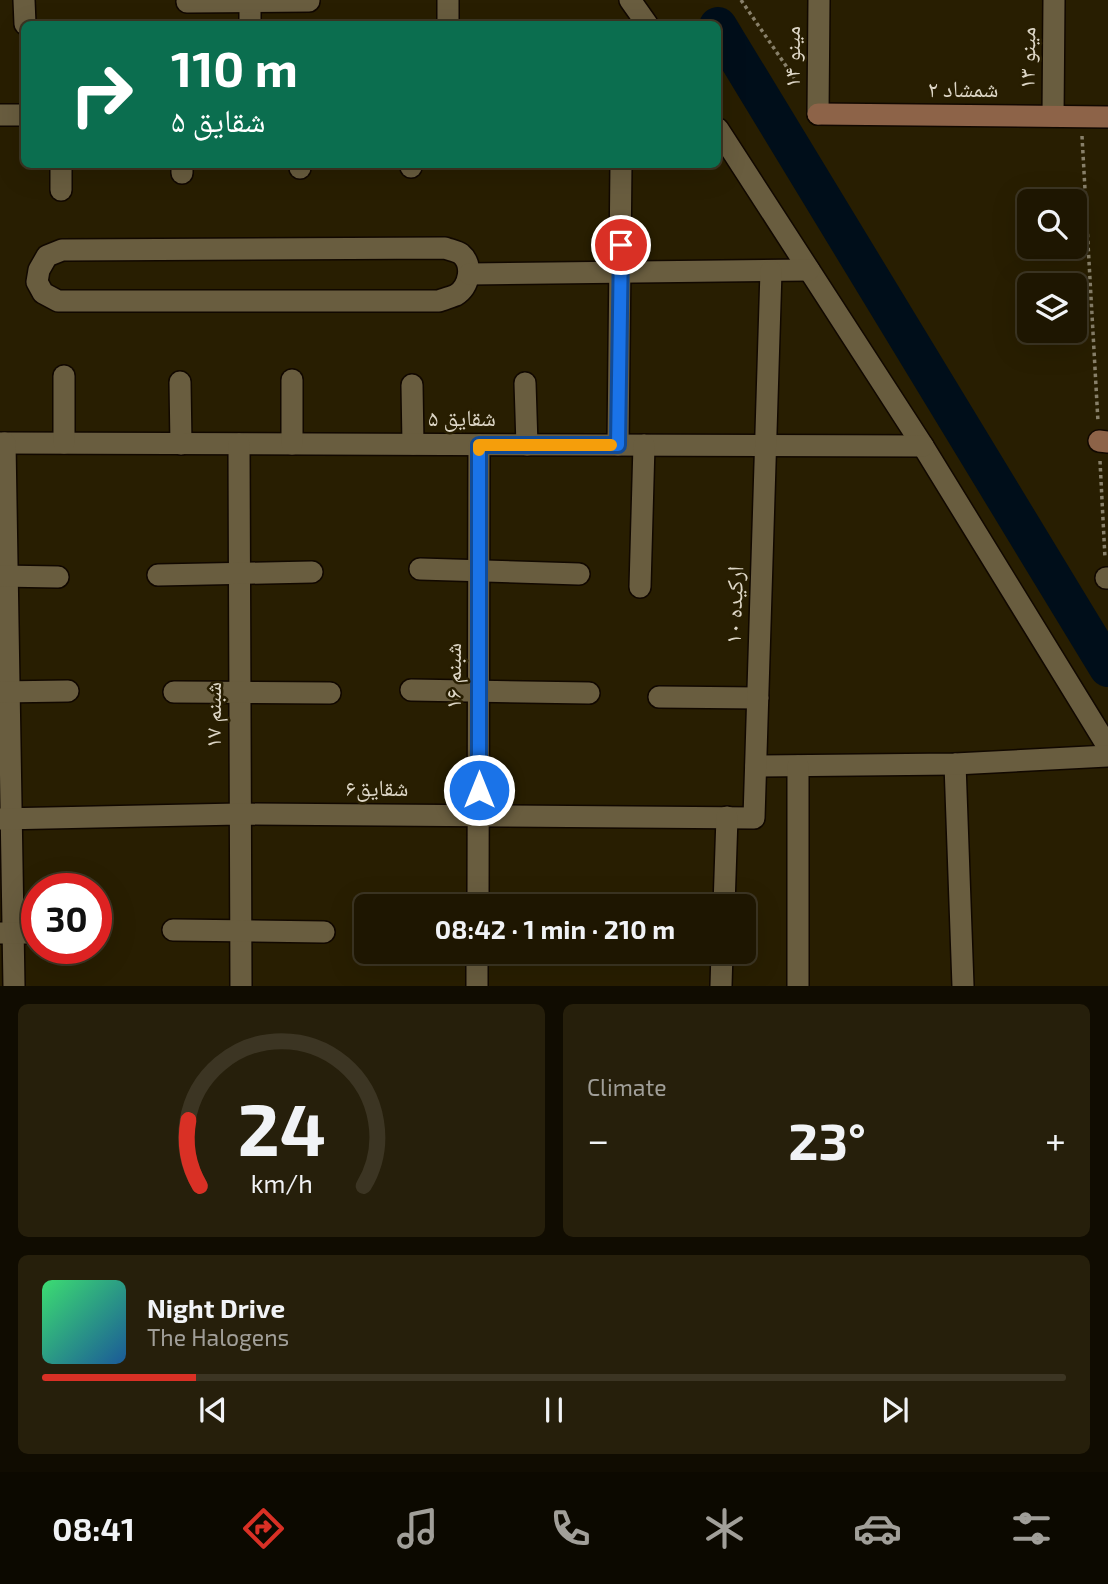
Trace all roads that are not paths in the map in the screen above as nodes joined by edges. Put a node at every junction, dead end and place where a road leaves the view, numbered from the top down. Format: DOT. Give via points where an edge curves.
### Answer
graph roads {
  1 [pos="24,0"];
  2 [pos="448,0"];
  3 [pos="631,0"];
  4 [pos="818,0"];
  5 [pos="1054,0"];
  6 [pos="250,1"];
  7 [pos="309,1"];
  8 [pos="187,2"];
  9 [pos="25,21"];
  10 [pos="250,21"];
  11 [pos="448,21"];
  12 [pos="645,21"];
  13 [pos="818,114"];
  14 [pos="0,115"];
  15 [pos="21,115"];
  16 [pos="1053,116"];
  17 [pos="1108,117"];
  18 [pos="721,134"];
  19 [pos="61,168"];
  20 [pos="621,168"];
  21 [pos="61,190"];
  22 [pos="809,270"];
  23 [pos="771,271"];
  24 [pos="621,272"];
  25 [pos="469,274"];
  26 [pos="64,376"];
  27 [pos="292,380"];
  28 [pos="180,382"];
  29 [pos="525,383"];
  30 [pos="412,385"];
  31 [pos="3,443"];
  32 [pos="64,443"];
  33 [pos="181,444"];
  34 [pos="239,444"];
  35 [pos="292,444"];
  36 [pos="413,444"];
  37 [pos="479,445"];
  38 [pos="527,445"];
  39 [pos="618,445"];
  40 [pos="645,445"];
  41 [pos="765,446"];
  42 [pos="923,446"];
  43 [pos="420,569"];
  44 [pos="479,571"];
  45 [pos="312,572"];
  46 [pos="239,573"];
  47 [pos="579,574"];
  48 [pos="158,575"];
  49 [pos="4,576"];
  50 [pos="58,577"];
  51 [pos="640,587"];
  52 [pos="411,690"];
  53 [pos="5,691"];
  54 [pos="68,691"];
  55 [pos="479,691"];
  56 [pos="174,692"];
  57 [pos="239,692"];
  58 [pos="330,693"];
  59 [pos="589,693"];
  60 [pos="659,697"];
  61 [pos="758,698"];
  62 [pos="1108,747"];
  63 [pos="1108,756"];
  64 [pos="956,764"];
  65 [pos="756,766"];
  66 [pos="798,766"];
  67 [pos="239,814"];
  68 [pos="479,814"];
  69 [pos="727,817"];
  70 [pos="754,817"];
  71 [pos="6,819"];
  72 [pos="478,894"];
  73 [pos="724,894"];
  74 [pos="173,930"];
  75 [pos="240,932"];
  76 [pos="324,932"];
  77 [pos="6,933"];
  78 [pos="477,964"];
  79 [pos="722,964"];
  80 [pos="14,985"];
  81 [pos="241,985"];
  82 [pos="477,985"];
  83 [pos="721,985"];
  84 [pos="798,985"];
  85 [pos="963,985"];
  1 -- 9 [label="street"];
  2 -- 11 [label="street"];
  3 -- 12 [label="street"];
  4 -- 13 [label="street, مینو ۱۴"];
  5 -- 16 [label="street, مینو ۱۳"];
  6 -- 7 [label="street"];
  6 -- 8 [label="street"];
  6 -- 10 [label="street"];
  13 -- 16 [label="street, شمشاد ۲"];
  14 -- 15 [label="street"];
  16 -- 17 [label="street, شمشاد ۲"];
  18 -- 22 [label="street"];
  19 -- 21 [label="street"];
  20 -- 24 [label="street"];
  22 -- 23 [label="street"];
  22 -- 42 [label="street"];
  23 -- 24 [label="street"];
  23 -- 41 [label="street, ارکیده ۱۰"];
  24 -- 25 [label="street"];
  24 -- 39 [label="street"];
  25 -- 25 [label="street" via="461,254 445,248 62,250 47,256 37,282 43,293 58,301 439,301 458,294"];
  26 -- 32 [label="street"];
  27 -- 35 [label="street"];
  28 -- 33 [label="street"];
  29 -- 38 [label="street"];
  30 -- 36 [label="street"];
  31 -- 32 [label="street, شقایق ۵"];
  31 -- 49 [label="street"];
  32 -- 33 [label="street, شقایق ۵"];
  33 -- 34 [label="street, شقایق ۵"];
  34 -- 35 [label="street, شقایق ۵"];
  34 -- 46 [label="street, شبنم ۱۷"];
  35 -- 36 [label="street, شقایق ۵"];
  36 -- 37 [label="street, شقایق ۵"];
  37 -- 38 [label="street, شقایق ۵"];
  37 -- 44 [label="street, شبنم ۱۶"];
  38 -- 39 [label="street, شقایق ۵"];
  39 -- 40 [label="street, شقایق ۵"];
  40 -- 41 [label="street, شقایق ۵"];
  40 -- 51 [label="street"];
  41 -- 42 [label="street, شقایق ۵"];
  41 -- 61 [label="street, ارکیده ۱۰"];
  42 -- 62 [label="street"];
  43 -- 44 [label="street"];
  44 -- 47 [label="street"];
  44 -- 55 [label="street, شبنم ۱۶"];
  45 -- 46 [label="street"];
  46 -- 48 [label="street"];
  46 -- 57 [label="street, شبنم ۱۷"];
  49 -- 50 [label="street"];
  49 -- 53 [label="street"];
  52 -- 55 [label="street"];
  53 -- 54 [label="street"];
  53 -- 71 [label="street"];
  55 -- 59 [label="street"];
  55 -- 68 [label="street, شبنم ۱۶"];
  56 -- 57 [label="street"];
  57 -- 58 [label="street"];
  57 -- 67 [label="street, شبنم ۱۷"];
  60 -- 61 [label="street"];
  61 -- 65 [label="street, ارکیده ۱۰"];
  63 -- 64 [label="street"];
  64 -- 66 [label="street"];
  64 -- 85 [label="street"];
  65 -- 66 [label="street"];
  65 -- 70 [label="street, ارکیده ۱۰"];
  66 -- 84 [label="street"];
  67 -- 68 [label="street, شقایق۶"];
  67 -- 71 [label="street, شقایق۶"];
  67 -- 75 [label="street, شبنم ۱۷"];
  68 -- 69 [label="street, شقایق۶"];
  68 -- 72 [label="street, شبنم ۱۶"];
  69 -- 70 [label="street, شقایق۶"];
  69 -- 73 [label="street"];
  71 -- 77 [label="street"];
  74 -- 75 [label="street"];
  75 -- 76 [label="street"];
  75 -- 81 [label="street, شبنم ۱۷"];
  77 -- 80 [label="street"];
  78 -- 82 [label="street"];
  79 -- 83 [label="street"];
}
